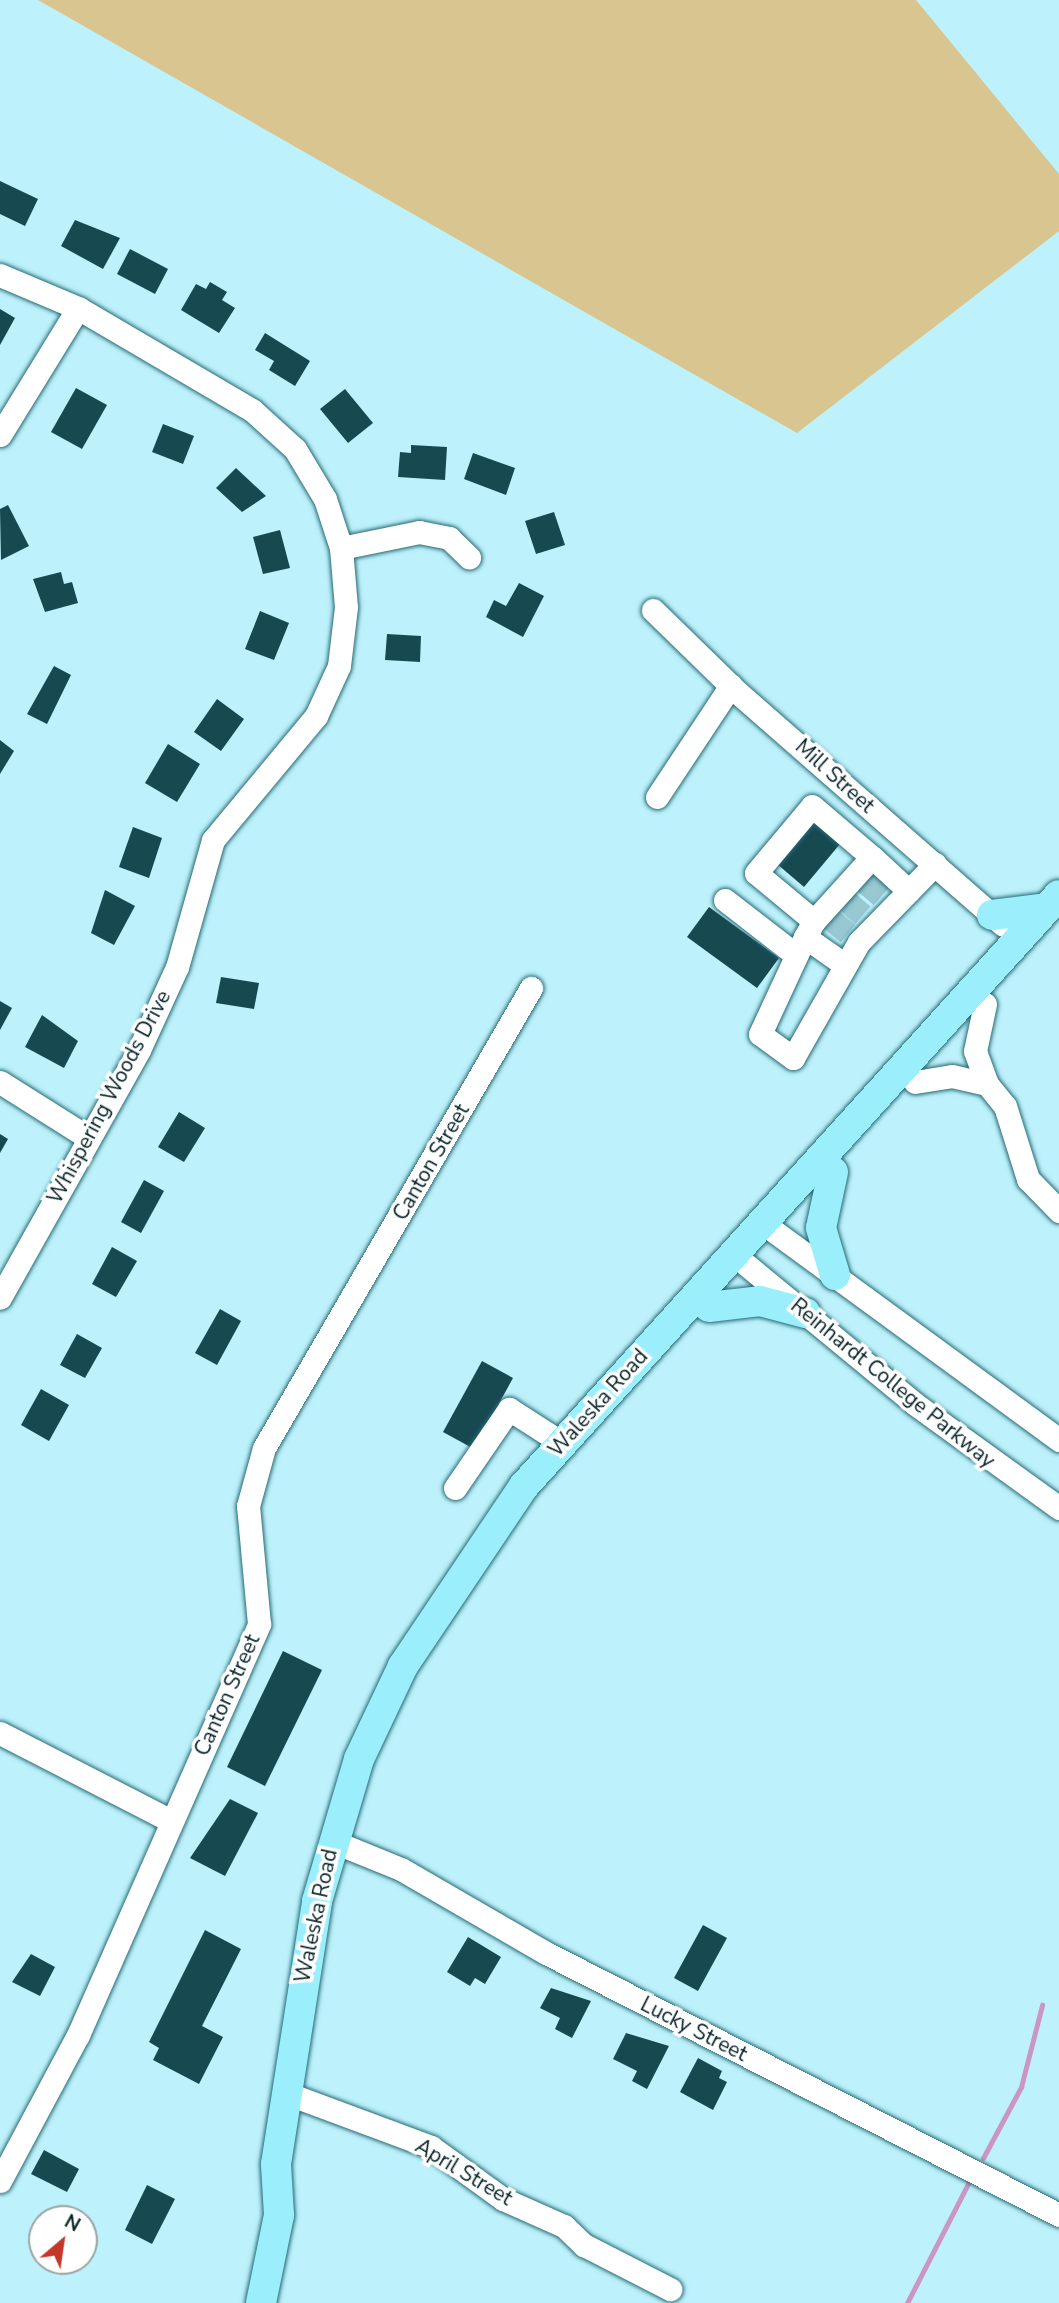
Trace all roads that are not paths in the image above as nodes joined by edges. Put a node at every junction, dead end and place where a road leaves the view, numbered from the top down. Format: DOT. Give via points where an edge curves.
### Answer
graph roads {
  1 [pos="0,275"];
  2 [pos="78,308"];
  3 [pos="0,435"];
  4 [pos="341,548"];
  5 [pos="469,557"];
  6 [pos="653,610"];
  7 [pos="730,685"];
  8 [pos="656,797"];
  9 [pos="935,864"];
  10 [pos="879,884"];
  11 [pos="725,900"];
  12 [pos="1055,908"];
  13 [pos="856,909"];
  14 [pos="992,915"];
  15 [pos="825,931"];
  16 [pos="1019,939"];
  17 [pos="845,965"];
  18 [pos="531,988"];
  19 [pos="978,998"];
  20 [pos="0,1082"];
  21 [pos="915,1082"];
  22 [pos="987,1084"];
  23 [pos="89,1138"];
  24 [pos="833,1172"];
  25 [pos="1059,1211"];
  26 [pos="768,1227"];
  27 [pos="739,1259"];
  28 [pos="835,1275"];
  29 [pos="0,1298"];
  30 [pos="709,1307"];
  31 [pos="805,1313"];
  32 [pos="1059,1440"];
  33 [pos="562,1443"];
  34 [pos="455,1488"];
  35 [pos="1059,1508"];
  36 [pos="472,1559"];
  37 [pos="0,1733"];
  38 [pos="171,1821"];
  39 [pos="332,1841"];
  40 [pos="286,2093"];
  41 [pos="0,2180"];
  42 [pos="1059,2215"];
  43 [pos="670,2289"];
  44 [pos="261,2303"];
  1 -- 2 [label="street, Whispering Woods Drive"];
  2 -- 3 [label="street"];
  2 -- 4 [label="street, Whispering Woods Drive" via="252,410 295,449 326,499"];
  4 -- 5 [label="street" via="419,532 449,538"];
  4 -- 23 [label="street, Whispering Woods Drive" via="346,607 339,666 316,716 213,840 177,967"];
  6 -- 7 [label="street, Mill Street"];
  7 -- 8 [label="street"];
  7 -- 9 [label="street, Mill Street"];
  9 -- 10 [label="street"];
  9 -- 14 [label="street, Mill Street"];
  10 -- 13 [label="street"];
  10 -- 13 [label="street"];
  10 -- 15 [label="street" via="812,806 756,873"];
  11 -- 15 [label="street"];
  12 -- 14 [label="main road"];
  12 -- 16 [label="main road"];
  12 -- 19 [label="main road"];
  13 -- 15 [label="street"];
  13 -- 15 [label="street"];
  14 -- 16 [label="street, Mill Street"];
  15 -- 17 [label="street"];
  15 -- 17 [label="street"];
  15 -- 17 [label="street" via="760,1034 793,1058"];
  16 -- 19 [label="main road"];
  18 -- 38 [label="street, Canton Street" via="264,1448 248,1506 259,1625"];
  19 -- 21 [label="main road"];
  19 -- 22 [label="street" via="974,1040"];
  19 -- 26 [label="main road"];
  20 -- 23 [label="street"];
  21 -- 22 [label="street" via="952,1076"];
  21 -- 24 [label="main road"];
  22 -- 25 [label="street" via="1005,1106 1028,1179"];
  23 -- 29 [label="street, Whispering Woods Drive"];
  24 -- 26 [label="main road"];
  24 -- 28 [label="main road" via="821,1227"];
  26 -- 27 [label="main road"];
  26 -- 28 [label="street"];
  27 -- 30 [label="main road, Waleska Road"];
  27 -- 31 [label="street, Reinhardt College Parkway"];
  27 -- 33 [label="main road, Waleska Road"];
  28 -- 32 [label="street"];
  30 -- 31 [label="main road" via="760,1301"];
  30 -- 36 [label="main road, Waleska Road"];
  31 -- 35 [label="street, Reinhardt College Parkway" via="954,1434"];
  33 -- 34 [label="street" via="509,1409"];
  33 -- 36 [label="main road, Waleska Road"];
  36 -- 39 [label="main road, Waleska Road" via="398,1677 359,1759"];
  37 -- 38 [label="street"];
  38 -- 41 [label="street, Canton Street" via="78,2035"];
  39 -- 40 [label="main road, Waleska Road" via="303,1965"];
  39 -- 42 [label="street, Lucky Street" via="401,1869 546,1952"];
  40 -- 43 [label="street, April Street" via="431,2147 503,2199"];
  40 -- 44 [label="main road, Waleska Road" via="276,2164 279,2215"];
}
